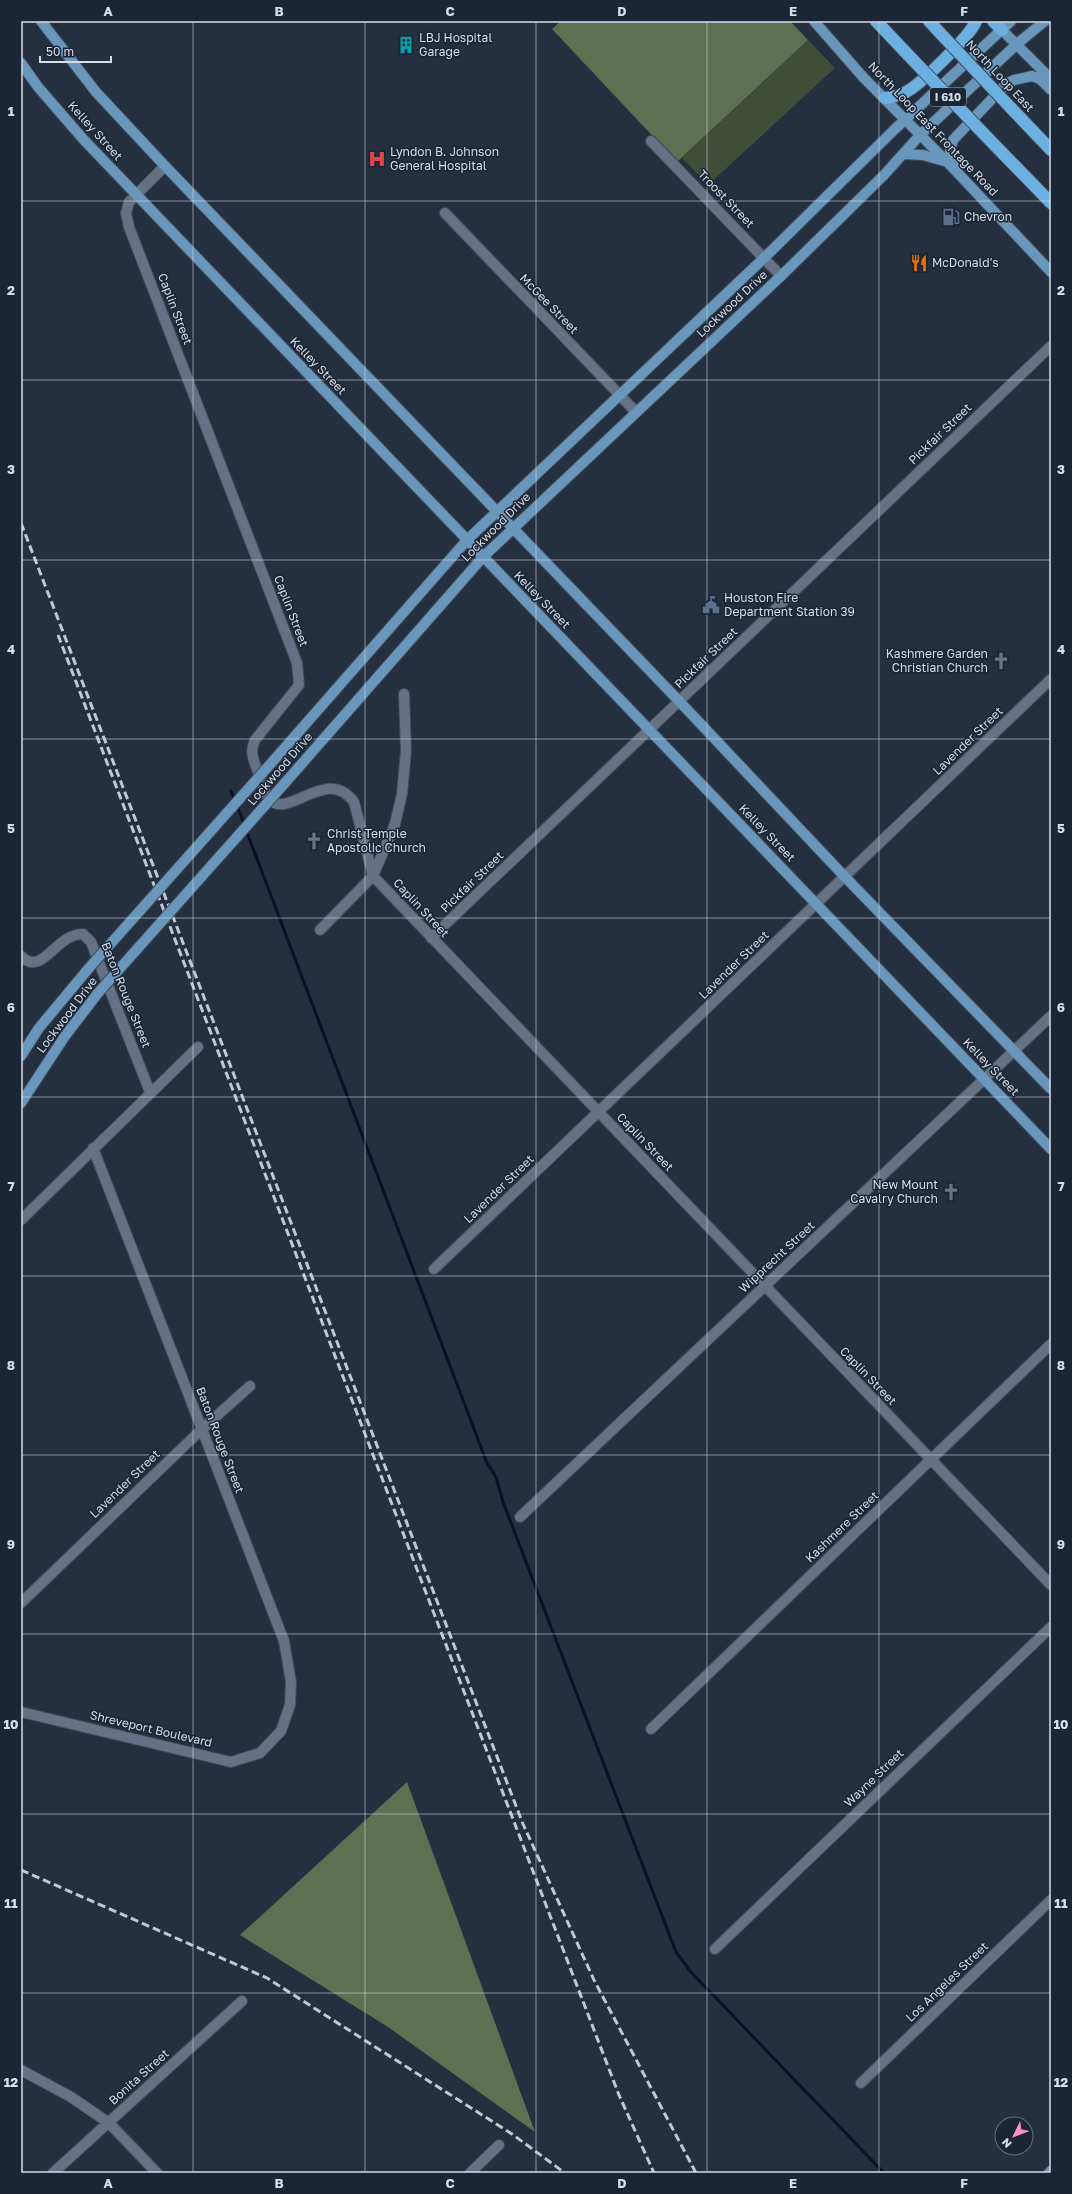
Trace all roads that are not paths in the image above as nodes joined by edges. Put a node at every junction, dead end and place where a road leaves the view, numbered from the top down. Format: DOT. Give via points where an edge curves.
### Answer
graph roads {
  1 [pos="41,21"];
  2 [pos="814,21"];
  3 [pos="876,21"];
  4 [pos="929,21"];
  5 [pos="976,21"];
  6 [pos="1011,21"];
  7 [pos="1045,21"];
  8 [pos="997,25"];
  9 [pos="1017,44"];
  10 [pos="21,63"];
  11 [pos="1051,79"];
  12 [pos="1051,90"];
  13 [pos="885,98"];
  14 [pos="905,119"];
  15 [pos="920,135"];
  16 [pos="652,141"];
  17 [pos="1051,150"];
  18 [pos="902,154"];
  19 [pos="948,162"];
  20 [pos="165,166"];
  21 [pos="955,170"];
  22 [pos="135,194"];
  23 [pos="1051,203"];
  24 [pos="445,213"];
  25 [pos="764,258"];
  26 [pos="1051,272"];
  27 [pos="781,276"];
  28 [pos="1051,346"];
  29 [pos="620,396"];
  30 [pos="636,412"];
  31 [pos="496,512"];
  32 [pos="513,528"];
  33 [pos="467,540"];
  34 [pos="483,557"];
  35 [pos="1051,680"];
  36 [pos="404,694"];
  37 [pos="680,701"];
  38 [pos="649,730"];
  39 [pos="373,876"];
  40 [pos="845,876"];
  41 [pos="816,904"];
  42 [pos="320,930"];
  43 [pos="431,938"];
  44 [pos="21,956"];
  45 [pos="1051,1016"];
  46 [pos="198,1047"];
  47 [pos="1014,1050"];
  48 [pos="21,1056"];
  49 [pos="984,1078"];
  50 [pos="1051,1089"];
  51 [pos="150,1092"];
  52 [pos="21,1103"];
  53 [pos="598,1112"];
  54 [pos="93,1148"];
  55 [pos="1051,1149"];
  56 [pos="21,1220"];
  57 [pos="434,1269"];
  58 [pos="764,1286"];
  59 [pos="1051,1344"];
  60 [pos="250,1386"];
  61 [pos="202,1429"];
  62 [pos="930,1460"];
  63 [pos="520,1517"];
  64 [pos="1051,1585"];
  65 [pos="21,1603"];
  66 [pos="1051,1627"];
  67 [pos="21,1712"];
  68 [pos="651,1730"];
  69 [pos="270,1743"];
  70 [pos="1051,1900"];
  71 [pos="715,1949"];
  72 [pos="242,2001"];
  73 [pos="21,2070"];
  74 [pos="861,2083"];
  75 [pos="109,2122"];
  76 [pos="499,2145"];
  77 [pos="53,2173"];
  78 [pos="157,2173"];
  79 [pos="470,2173"];
  1 -- 20 [label="main road" via="75,68"];
  2 -- 13 [label="main road, North Loop East Frontage Road" via="838,50"];
  3 -- 23 [label="highway, I 610, bridge"];
  4 -- 17 [label="highway, North Loop East, bridge"];
  5 -- 13 [label="highway" via="963,40 912,88 902,94"];
  6 -- 8 [label="main road, Lockwood Drive"];
  7 -- 9 [label="main road, Lockwood Drive"];
  8 -- 9 [label="main road"];
  8 -- 14 [label="main road, Lockwood Drive"];
  9 -- 11 [label="main road"];
  9 -- 15 [label="main road, Lockwood Drive"];
  10 -- 22 [label="main road, Kelley Street" via="38,87 84,140"];
  12 -- 21 [label="main road" via="1032,76 1006,84 953,140 950,151"];
  13 -- 14 [label="main road, North Loop East Frontage Road"];
  14 -- 15 [label="main road, North Loop East Frontage Road"];
  14 -- 25 [label="main road, Lockwood Drive"];
  15 -- 18 [label="main road, Lockwood Drive"];
  15 -- 19 [label="main road, North Loop East Frontage Road"];
  16 -- 25 [label="street, Troost Street"];
  18 -- 19 [label="main road" via="934,157"];
  18 -- 27 [label="main road, Lockwood Drive"];
  19 -- 21 [label="main road, North Loop East Frontage Road"];
  20 -- 22 [label="street, Caplin Street"];
  20 -- 31 [label="main road"];
  21 -- 26 [label="main road, North Loop East Frontage Road"];
  22 -- 33 [label="main road, Kelley Street"];
  22 -- 39 [label="street, Caplin Street" via="127,206 129,228 297,663 299,685 255,740 252,757 268,798 276,803 289,802 328,788 340,790 350,797 354,802"];
  24 -- 29 [label="street, McGee Street"];
  25 -- 27 [label="street, Troost Street"];
  25 -- 29 [label="main road, Lockwood Drive"];
  27 -- 30 [label="main road, Lockwood Drive"];
  28 -- 37 [label="street, Pickfair Street"];
  29 -- 30 [label="street, McGee Street"];
  29 -- 31 [label="main road, Lockwood Drive"];
  30 -- 32 [label="main road, Lockwood Drive"];
  31 -- 32 [label="main road"];
  31 -- 33 [label="main road, Lockwood Drive"];
  32 -- 34 [label="main road, Lockwood Drive"];
  32 -- 37 [label="main road"];
  33 -- 34 [label="main road, Kelley Street"];
  33 -- 48 [label="main road, Lockwood Drive, bridge" via="89,968 40,1028"];
  34 -- 38 [label="main road, Kelley Street"];
  34 -- 52 [label="main road, Lockwood Drive, bridge" via="98,993 65,1036"];
  35 -- 40 [label="street, Lavender Street"];
  36 -- 39 [label="street" via="406,751 402,794 394,824"];
  37 -- 38 [label="street, Pickfair Street"];
  37 -- 40 [label="main road"];
  38 -- 41 [label="main road, Kelley Street"];
  38 -- 43 [label="street, Pickfair Street"];
  39 -- 42 [label="street"];
  39 -- 43 [label="street, Caplin Street"];
  40 -- 41 [label="street, Lavender Street"];
  40 -- 47 [label="main road"];
  41 -- 49 [label="main road, Kelley Street"];
  41 -- 53 [label="street, Lavender Street"];
  43 -- 53 [label="street, Caplin Street"];
  44 -- 51 [label="street, Baton Rouge Street" via="30,962 41,961 74,934 82,934 91,942"];
  45 -- 47 [label="street, Wipprecht Street"];
  46 -- 51 [label="street"];
  47 -- 49 [label="street, Wipprecht Street"];
  47 -- 50 [label="main road"];
  49 -- 55 [label="main road, Kelley Street"];
  49 -- 58 [label="street, Wipprecht Street"];
  51 -- 54 [label="street"];
  53 -- 57 [label="street, Lavender Street"];
  53 -- 58 [label="street, Caplin Street"];
  54 -- 56 [label="street"];
  54 -- 61 [label="street, Baton Rouge Street"];
  58 -- 62 [label="street, Caplin Street"];
  58 -- 63 [label="street, Wipprecht Street"];
  59 -- 62 [label="street, Kashmere Street"];
  60 -- 61 [label="street, Lavender Street"];
  61 -- 65 [label="street, Lavender Street"];
  61 -- 69 [label="street, Baton Rouge Street" via="284,1641 291,1682 290,1705 281,1731"];
  62 -- 64 [label="street, Caplin Street"];
  62 -- 68 [label="street, Kashmere Street"];
  66 -- 71 [label="street, Wayne Street"];
  67 -- 69 [label="street, Shreveport Boulevard" via="231,1762 260,1753"];
  70 -- 74 [label="street, Los Angeles Street"];
  72 -- 75 [label="street, Bonita Street"];
  73 -- 75 [label="street" via="71,2097"];
  75 -- 77 [label="street, Bonita Street"];
  75 -- 78 [label="street"];
  76 -- 79 [label="street"];
}
